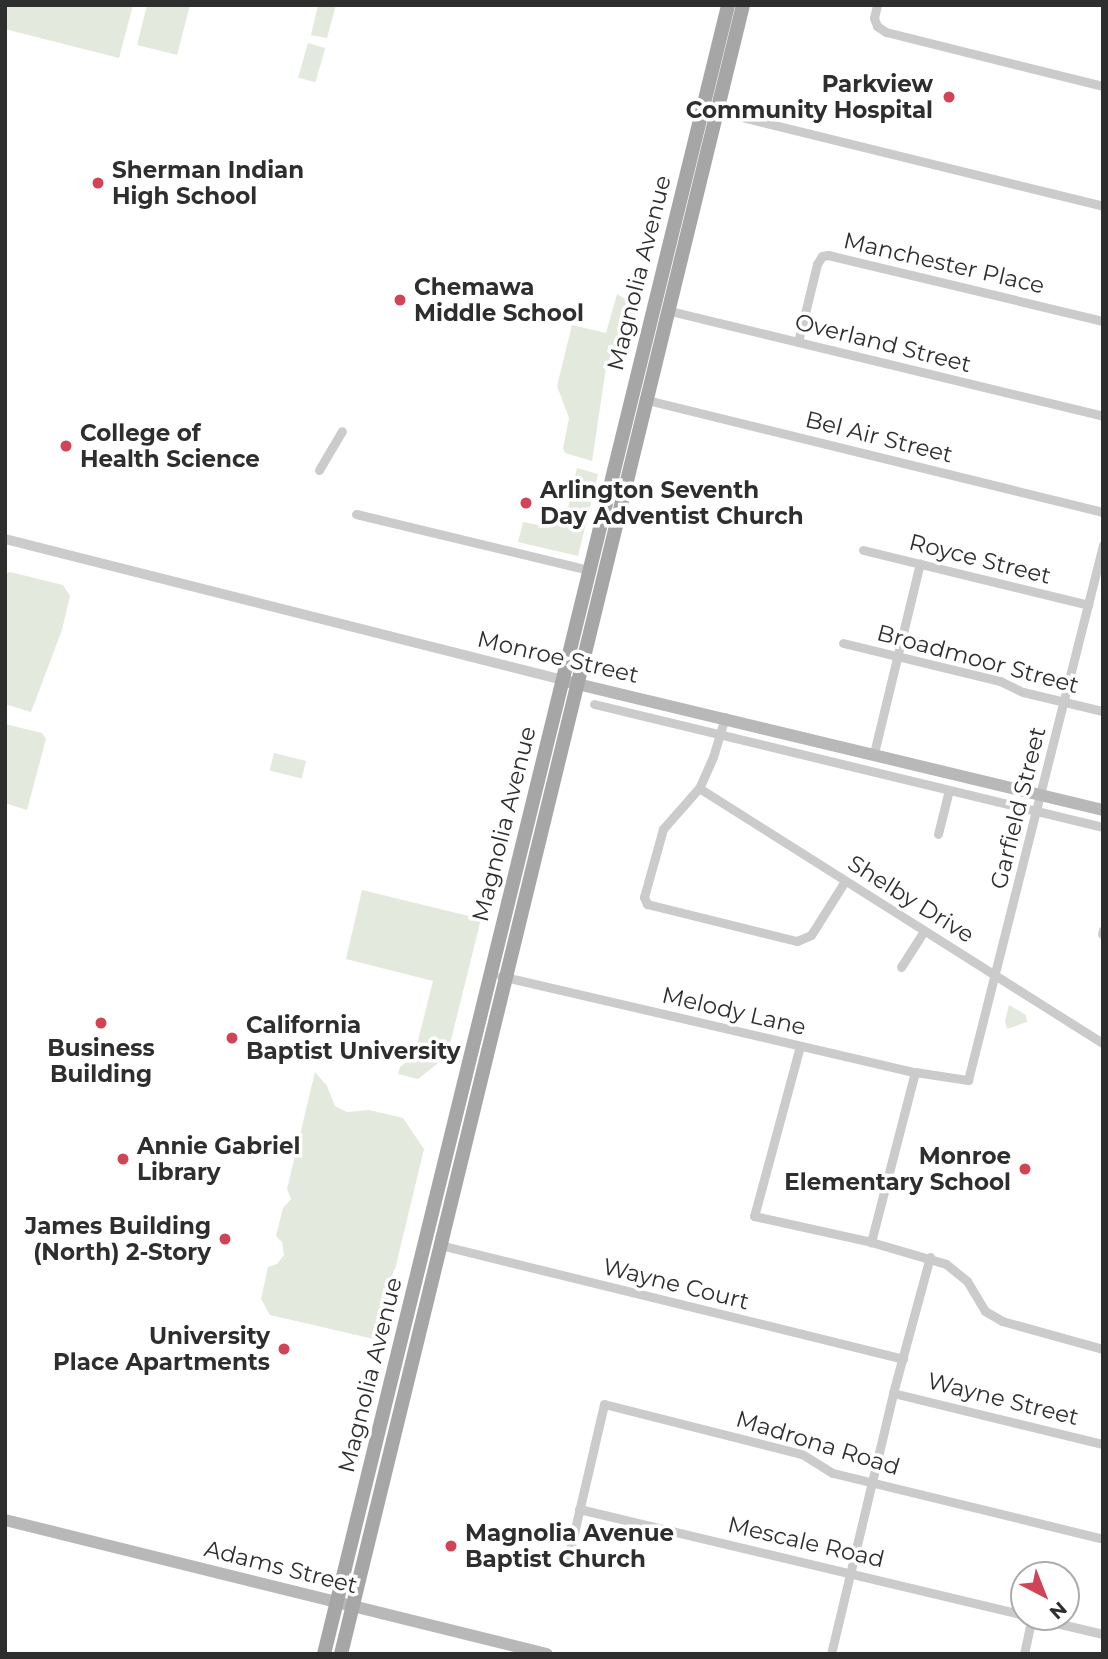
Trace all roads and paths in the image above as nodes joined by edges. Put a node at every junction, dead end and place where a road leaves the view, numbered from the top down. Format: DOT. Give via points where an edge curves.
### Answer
graph roads {
  1 [pos="728,5"];
  2 [pos="743,5"];
  3 [pos="877,5"];
  4 [pos="1103,86"];
  5 [pos="717,111"];
  6 [pos="1103,206"];
  7 [pos="661,309"];
  8 [pos="1103,321"];
  9 [pos="798,342"];
  10 [pos="646,400"];
  11 [pos="1103,416"];
  12 [pos="342,431"];
  13 [pos="319,470"];
  14 [pos="1103,512"];
  15 [pos="356,514"];
  16 [pos="5,539"];
  17 [pos="1103,545"];
  18 [pos="863,550"];
  19 [pos="920,563"];
  20 [pos="590,570"];
  21 [pos="1088,605"];
  22 [pos="843,643"];
  23 [pos="897,657"];
  24 [pos="569,682"];
  25 [pos="1064,702"];
  26 [pos="594,704"];
  27 [pos="1103,711"];
  28 [pos="725,717"];
  29 [pos="720,734"];
  30 [pos="874,753"];
  31 [pos="698,788"];
  32 [pos="949,790"];
  33 [pos="1042,795"];
  34 [pos="1103,810"];
  35 [pos="1037,811"];
  36 [pos="1103,827"];
  37 [pos="937,834"];
  38 [pos="845,881"];
  39 [pos="924,931"];
  40 [pos="901,967"];
  41 [pos="498,976"];
  42 [pos="996,976"];
  43 [pos="1103,1043"];
  44 [pos="800,1046"];
  45 [pos="915,1072"];
  46 [pos="968,1080"];
  47 [pos="871,1242"];
  48 [pos="433,1244"];
  49 [pos="930,1257"];
  50 [pos="1103,1349"];
  51 [pos="903,1359"];
  52 [pos="894,1393"];
  53 [pos="1103,1444"];
  54 [pos="873,1482"];
  55 [pos="579,1509"];
  56 [pos="5,1520"];
  57 [pos="1103,1539"];
  58 [pos="568,1559"];
  59 [pos="850,1572"];
  60 [pos="344,1605"];
  61 [pos="1010,1612"];
  62 [pos="1080,1629"];
  63 [pos="1028,1631"];
  64 [pos="1103,1634"];
  65 [pos="324,1654"];
  66 [pos="341,1654"];
  67 [pos="545,1654"];
  68 [pos="831,1654"];
  69 [pos="1024,1654"];
  1 -- 7 [label="main road, Magnolia Avenue"];
  2 -- 5 [label="main road, Magnolia Avenue"];
  3 -- 4 [label="street" via="874,18 886,32"];
  5 -- 6 [label="street"];
  5 -- 7 [label="main road, Magnolia Avenue"];
  7 -- 9 [label="street, Overland Street"];
  7 -- 10 [label="main road, Magnolia Avenue"];
  7 -- 20 [label="main road, Magnolia Avenue"];
  8 -- 9 [label="street, Manchester Place" via="828,255 817,264"];
  9 -- 11 [label="street, Overland Street"];
  10 -- 14 [label="street, Bel Air Street"];
  10 -- 24 [label="main road, Magnolia Avenue"];
  12 -- 13 [label="street"];
  15 -- 20 [label="street"];
  16 -- 24 [label="street, Monroe Street"];
  17 -- 21 [label="street, Garfield Street"];
  18 -- 19 [label="street, Royce Street"];
  19 -- 21 [label="street, Royce Street"];
  19 -- 23 [label="street"];
  20 -- 24 [label="main road, Magnolia Avenue"];
  21 -- 25 [label="street, Garfield Street"];
  22 -- 23 [label="street, Broadmoor Street"];
  23 -- 25 [label="street, Broadmoor Street" via="1000,681"];
  23 -- 30 [label="street"];
  24 -- 28 [label="main road, Monroe Street"];
  24 -- 41 [label="main road, Magnolia Avenue"];
  25 -- 27 [label="street, Broadmoor Street"];
  25 -- 33 [label="street, Garfield Street"];
  26 -- 29 [label="street"];
  28 -- 29 [label="street"];
  28 -- 30 [label="main road, Monroe Street"];
  29 -- 31 [label="street"];
  29 -- 32 [label="street"];
  30 -- 33 [label="main road, Monroe Street"];
  31 -- 38 [label="street, Shelby Drive"];
  31 -- 38 [label="street" via="663,829 644,897 647,904 797,941 811,935"];
  32 -- 35 [label="street"];
  32 -- 37 [label="street"];
  33 -- 34 [label="main road, Monroe Street"];
  33 -- 35 [label="street, Garfield Street"];
  35 -- 36 [label="street"];
  35 -- 42 [label="street, Garfield Street"];
  38 -- 39 [label="street, Shelby Drive"];
  39 -- 40 [label="street"];
  39 -- 42 [label="street, Shelby Drive"];
  41 -- 44 [label="street, Melody Lane"];
  41 -- 48 [label="main road, Magnolia Avenue"];
  42 -- 43 [label="street, Shelby Drive"];
  42 -- 46 [label="street, Garfield Street"];
  44 -- 45 [label="street, Melody Lane"];
  44 -- 47 [label="street" via="754,1216"];
  45 -- 46 [label="street, Melody Lane"];
  45 -- 47 [label="street"];
  47 -- 49 [label="street"];
  48 -- 51 [label="street, Wayne Court"];
  48 -- 60 [label="main road, Magnolia Avenue"];
  49 -- 50 [label="street" via="961,1275 985,1311 1002,1321"];
  49 -- 51 [label="street"];
  51 -- 52 [label="street"];
  52 -- 53 [label="street, Wayne Street"];
  52 -- 54 [label="street"];
  54 -- 55 [label="street, Madrona Road" via="833,1473 802,1454 604,1404"];
  54 -- 57 [label="street, Madrona Road"];
  54 -- 59 [label="street"];
  55 -- 58 [label="street"];
  55 -- 59 [label="street, Mescale Road"];
  56 -- 60 [label="main road, Adams Street"];
  59 -- 61 [label="street, Mescale Road"];
  59 -- 68 [label="street"];
  60 -- 65 [label="main road, Magnolia Avenue"];
  60 -- 66 [label="main road, Magnolia Avenue"];
  60 -- 67 [label="main road, Adams Street"];
  62 -- 64 [label="street"];
  63 -- 69 [label="street"];
}
